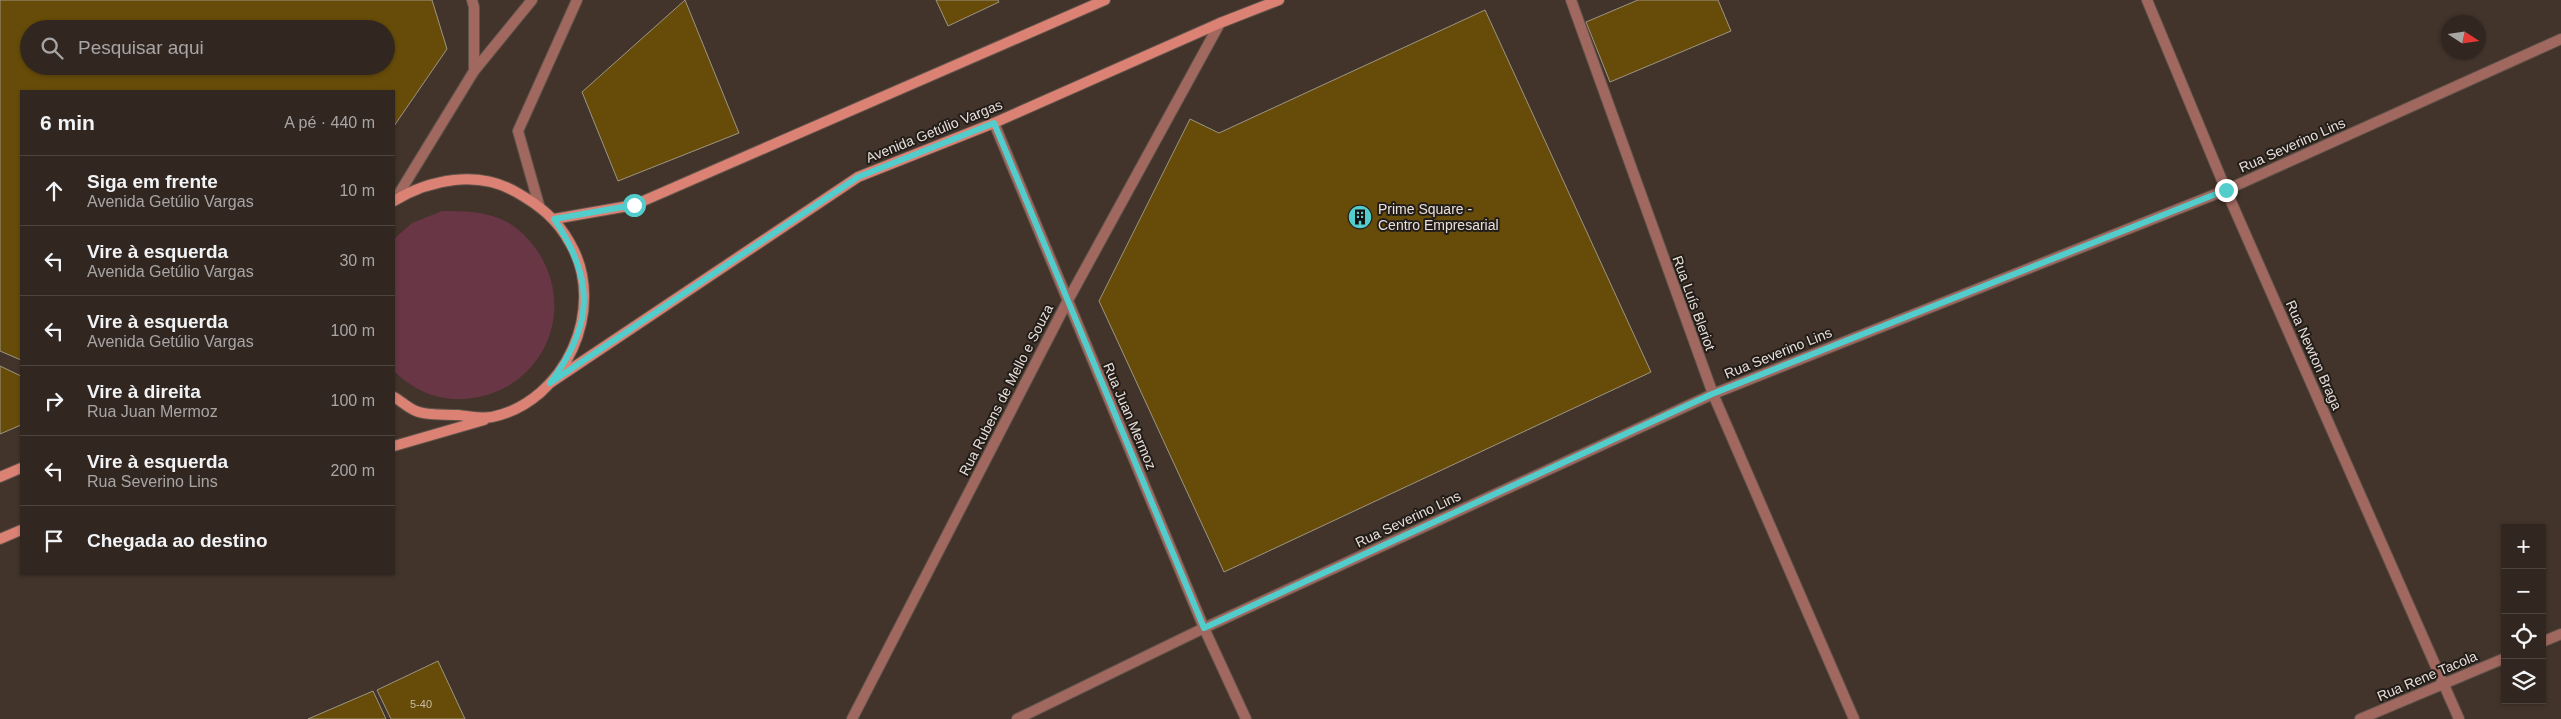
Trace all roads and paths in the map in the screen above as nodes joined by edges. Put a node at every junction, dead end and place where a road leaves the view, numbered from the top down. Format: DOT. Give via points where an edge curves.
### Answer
graph roads {
  1 [pos="472,0"];
  2 [pos="532,0"];
  3 [pos="577,0"];
  4 [pos="1105,0"];
  5 [pos="1278,0"];
  6 [pos="1571,0"];
  7 [pos="2147,0"];
  8 [pos="1220,23"];
  9 [pos="2561,39"];
  10 [pos="474,70"];
  11 [pos="994,123"];
  12 [pos="2226,190"];
  13 [pos="395,198"];
  14 [pos="395,200"];
  15 [pos="539,205"];
  16 [pos="554,219"];
  17 [pos="1067,302"];
  18 [pos="550,383"];
  19 [pos="1712,394"];
  20 [pos="395,398"];
  21 [pos="491,418"];
  22 [pos="395,446"];
  23 [pos="20,468"];
  24 [pos="0,477"];
  25 [pos="20,530"];
  26 [pos="0,539"];
  27 [pos="1204,628"];
  28 [pos="2561,634"];
  29 [pos="2546,640"];
  30 [pos="2503,659"];
  31 [pos="2444,684"];
  32 [pos="852,719"];
  33 [pos="1017,719"];
  34 [pos="1246,719"];
  35 [pos="1854,719"];
  36 [pos="2360,719"];
  37 [pos="2459,719"];
  1 -- 10 [label="street"];
  2 -- 10 [label="street"];
  3 -- 15 [label="street" via="518,131"];
  4 -- 16 [label="main road" via="634,205"];
  5 -- 8 [label="main road, Avenida Getúlio Vargas"];
  6 -- 19 [label="street, Rua Luís Bleriot"];
  7 -- 12 [label="street, Rua Newton Braga"];
  8 -- 11 [label="main road, Avenida Getúlio Vargas"];
  8 -- 17 [label="street, Rua Rubens de Mello e Souza"];
  9 -- 12 [label="street, Rua Severino Lins"];
  10 -- 13 [label="street"];
  11 -- 17 [label="street, Rua Juan Mermoz"];
  11 -- 18 [label="main road, Avenida Getúlio Vargas" via="858,177"];
  12 -- 19 [label="street, Rua Severino Lins"];
  12 -- 31 [label="street, Rua Newton Braga"];
  14 -- 15 [label="main road, Avenida Getúlio Vargas" via="430,183 468,178 506,186"];
  15 -- 16 [label="main road, Avenida Getúlio Vargas"];
  16 -- 18 [label="main road, Avenida Getúlio Vargas" via="571,244 581,272 585,302 580,332 568,360"];
  17 -- 27 [label="street, Rua Juan Mermoz"];
  17 -- 32 [label="street, Rua Rubens de Mello e Souza"];
  18 -- 21 [label="main road, Avenida Getúlio Vargas" via="523,405"];
  19 -- 27 [label="street, Rua Severino Lins"];
  19 -- 35 [label="street, Rua Luís Bleriot"];
  20 -- 21 [label="main road, Avenida Getúlio Vargas" via="418,412"];
  21 -- 22 [label="main road, Avenida Getúlio Vargas"];
  23 -- 24 [label="main road"];
  25 -- 26 [label="main road"];
  27 -- 33 [label="street, Rua Severino Lins"];
  27 -- 34 [label="street, Rua Juan Mermoz"];
  28 -- 29 [label="street"];
  30 -- 31 [label="street, Rua Rene Tacola"];
  31 -- 36 [label="street, Rua Rene Tacola"];
  31 -- 37 [label="street, Rua Newton Braga"];
}
